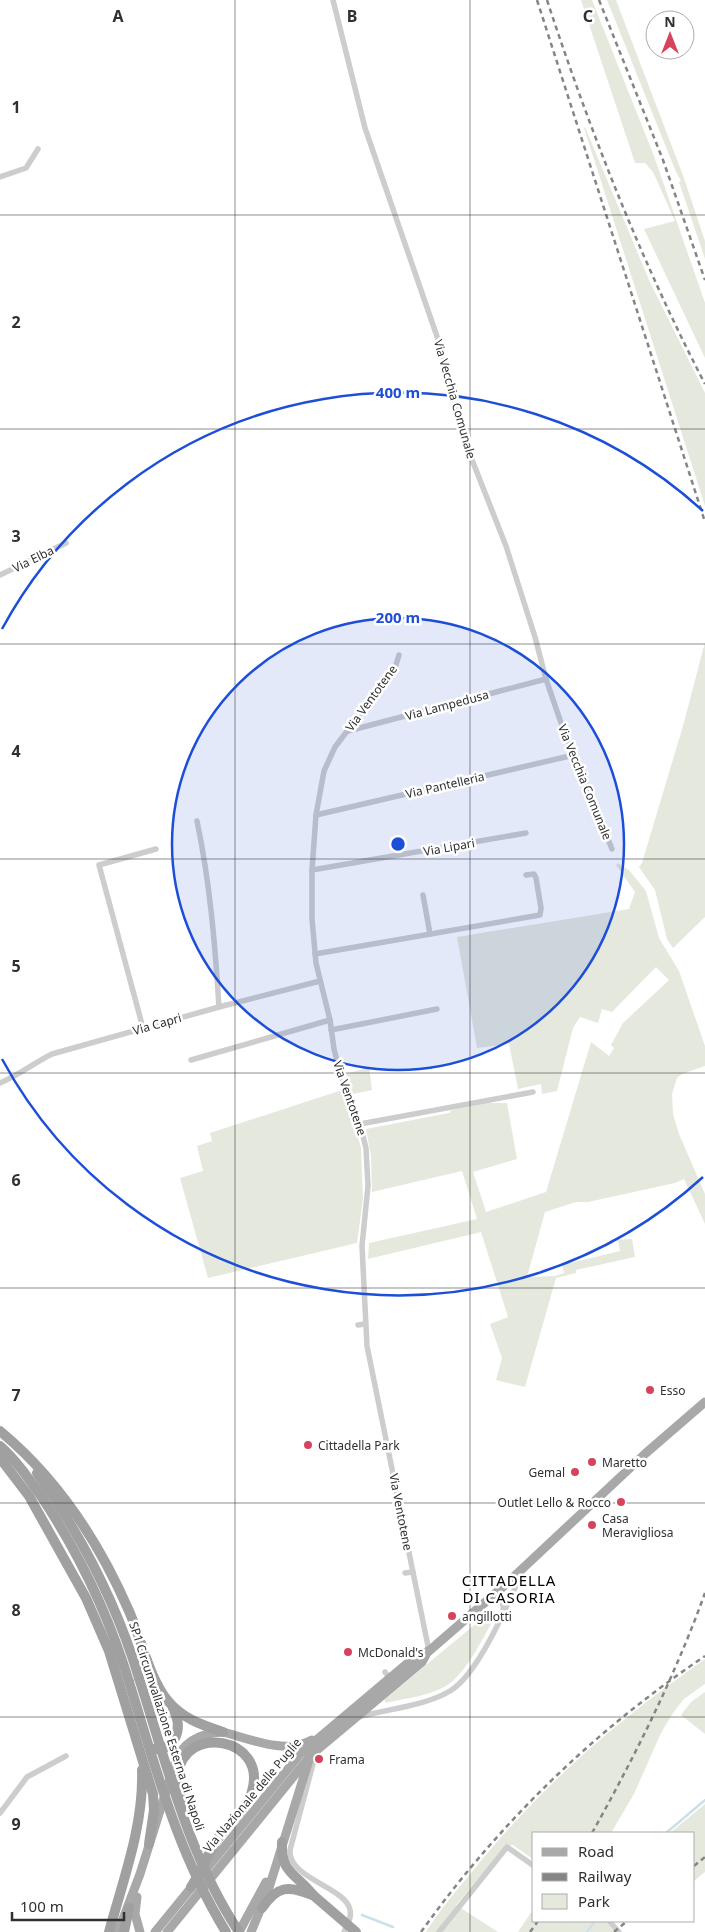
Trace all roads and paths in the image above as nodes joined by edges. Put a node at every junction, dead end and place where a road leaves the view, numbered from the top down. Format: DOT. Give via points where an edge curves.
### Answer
graph roads {
  1 [pos="333,0"];
  2 [pos="38,149"];
  3 [pos="0,177"];
  4 [pos="66,543"];
  5 [pos="0,576"];
  6 [pos="400,656"];
  7 [pos="546,679"];
  8 [pos="348,731"];
  9 [pos="574,755"];
  10 [pos="316,815"];
  11 [pos="197,821"];
  12 [pos="526,834"];
  13 [pos="156,849"];
  14 [pos="612,849"];
  15 [pos="312,870"];
  16 [pos="526,875"];
  17 [pos="423,895"];
  18 [pos="430,934"];
  19 [pos="315,954"];
  20 [pos="320,981"];
  21 [pos="219,1007"];
  22 [pos="437,1009"];
  23 [pos="330,1020"];
  24 [pos="143,1028"];
  25 [pos="331,1030"];
  26 [pos="191,1060"];
  27 [pos="0,1082"];
  28 [pos="533,1092"];
  29 [pos="360,1124"];
  30 [pos="366,1324"];
  31 [pos="358,1325"];
  32 [pos="705,1402"];
  33 [pos="0,1431"];
  34 [pos="0,1446"];
  35 [pos="0,1458"];
  36 [pos="524,1568"];
  37 [pos="413,1572"];
  38 [pos="405,1573"];
  39 [pos="489,1599"];
  40 [pos="502,1618"];
  41 [pos="428,1651"];
  42 [pos="134,1680"];
  43 [pos="168,1701"];
  44 [pos="354,1719"];
  45 [pos="133,1728"];
  46 [pos="223,1732"];
  47 [pos="321,1736"];
  48 [pos="139,1752"];
  49 [pos="311,1755"];
  50 [pos="66,1756"];
  51 [pos="0,1813"];
  52 [pos="190,1835"];
  53 [pos="282,1842"];
  54 [pos="148,1847"];
  55 [pos="276,1860"];
  56 [pos="532,1865"];
  57 [pos="140,1874"];
  58 [pos="192,1887"];
  59 [pos="313,1895"];
  60 [pos="129,1908"];
  61 [pos="262,1908"];
  62 [pos="610,1922"];
  63 [pos="109,1932"];
  64 [pos="118,1932"];
  65 [pos="124,1932"];
  66 [pos="140,1932"];
  67 [pos="155,1932"];
  68 [pos="167,1932"];
  69 [pos="226,1932"];
  70 [pos="239,1932"];
  71 [pos="251,1932"];
  72 [pos="344,1932"];
  73 [pos="356,1932"];
  74 [pos="439,1932"];
  75 [pos="620,1932"];
  1 -- 7 [label="street, Via Vecchia Comunale" via="365,128 442,348 465,442 506,546"];
  2 -- 3 [label="street" via="26,168"];
  4 -- 5 [label="street, Via Elba"];
  6 -- 8 [label="street, Via Ventotene" via="395,668"];
  7 -- 8 [label="street, Via Lampedusa"];
  7 -- 9 [label="street, Via Vecchia Comunale"];
  8 -- 10 [label="street, Via Ventotene" via="335,747 324,771"];
  9 -- 10 [label="street, Via Pantelleria"];
  9 -- 14 [label="street, Via Vecchia Comunale"];
  10 -- 15 [label="street, Via Ventotene"];
  11 -- 21 [label="street" via="213,921"];
  12 -- 15 [label="street, Via Lipari"];
  13 -- 24 [label="street" via="99,865"];
  15 -- 19 [label="street, Via Ventotene"];
  16 -- 18 [label="street" via="534,874 536,878 540,915"];
  17 -- 18 [label="street"];
  18 -- 19 [label="street"];
  19 -- 20 [label="street, Via Ventotene"];
  20 -- 21 [label="street, Via Capri"];
  20 -- 23 [label="street, Via Ventotene"];
  21 -- 24 [label="street, Via Capri"];
  22 -- 25 [label="street"];
  23 -- 25 [label="street, Via Ventotene"];
  23 -- 26 [label="street"];
  24 -- 27 [label="street, Via Capri" via="52,1054 22,1073"];
  25 -- 29 [label="street, Via Ventotene" via="340,1072"];
  28 -- 29 [label="street"];
  29 -- 30 [label="street, Via Ventotene" via="366,1148 368,1186 362,1246"];
  30 -- 31 [label="street"];
  30 -- 37 [label="street, Via Ventotene" via="367,1346"];
  32 -- 36 [label="main road, Via Nazionale delle Puglie"];
  33 -- 42 [label="highway, SP1 Circumvallazione Esterna di Napoli" via="48,1488 88,1555 118,1619"];
  33 -- 43 [label="highway" via="22,1449 59,1491 109,1567 156,1683"];
  34 -- 42 [label="highway, SP1 Circumvallazione Esterna di Napoli" via="28,1478 84,1570"];
  35 -- 45 [label="highway" via="34,1504 86,1598 109,1651"];
  36 -- 39 [label="main road, Via Nazionale delle Puglie"];
  36 -- 40 [label="street"];
  37 -- 38 [label="street"];
  37 -- 41 [label="street, Via Ventotene"];
  39 -- 40 [label="street" via="496,1597 502,1600"];
  39 -- 41 [label="main road, Via Nazionale delle Puglie"];
  40 -- 44 [label="street" via="472,1668 452,1690 436,1698"];
  41 -- 44 [label="main road, Via Nazionale delle Puglie" via="422,1662"];
  41 -- 47 [label="main road, Via Nazionale delle Puglie" via="387,1675"];
  42 -- 52 [label="highway, SP1 Circumvallazione Esterna di Napoli, bridge"];
  42 -- 69 [label="highway, SP1 Circumvallazione Esterna di Napoli, bridge" via="181,1844"];
  43 -- 45 [label="highway" via="179,1725 177,1736 170,1744 157,1750 146,1748"];
  43 -- 46 [label="highway" via="188,1719"];
  44 -- 49 [label="main road, Via Nazionale delle Puglie"];
  45 -- 48 [label="highway"];
  46 -- 47 [label="main road" via="289,1746 302,1745"];
  46 -- 54 [label="main road" via="201,1736 182,1749 174,1763"];
  47 -- 58 [label="main road, Via Nazionale delle Puglie" via="301,1753"];
  48 -- 54 [label="highway" via="154,1802"];
  48 -- 63 [label="highway" via="142,1789 139,1815"];
  49 -- 53 [label="main road"];
  49 -- 68 [label="main road, Via Nazionale delle Puglie"];
  49 -- 72 [label="street" via="314,1764 290,1858 297,1868 347,1902 351,1915"];
  50 -- 51 [label="street" via="27,1777"];
  52 -- 58 [label="highway, bridge" via="178,1783 182,1762 194,1749 211,1742 225,1743 242,1752 249,1761 254,1784 251,1796 218,1838"];
  52 -- 70 [label="highway, SP1 Circumvallazione Esterna di Napoli, bridge" via="212,1887"];
  53 -- 55 [label="main road"];
  53 -- 59 [label="highway" via="286,1867"];
  54 -- 57 [label="main road"];
  55 -- 61 [label="main road"];
  55 -- 70 [label="main road"];
  56 -- 74 [label="street" via="508,1847"];
  57 -- 60 [label="main road"];
  57 -- 66 [label="main road" via="135,1914"];
  58 -- 67 [label="main road, Via Nazionale delle Puglie"];
  59 -- 61 [label="highway" via="294,1888 284,1889 270,1897"];
  59 -- 73 [label="highway, bridge"];
  60 -- 64 [label="main road"];
  60 -- 65 [label="highway"];
  61 -- 71 [label="main road"];
  62 -- 75 [label="street"];
}
